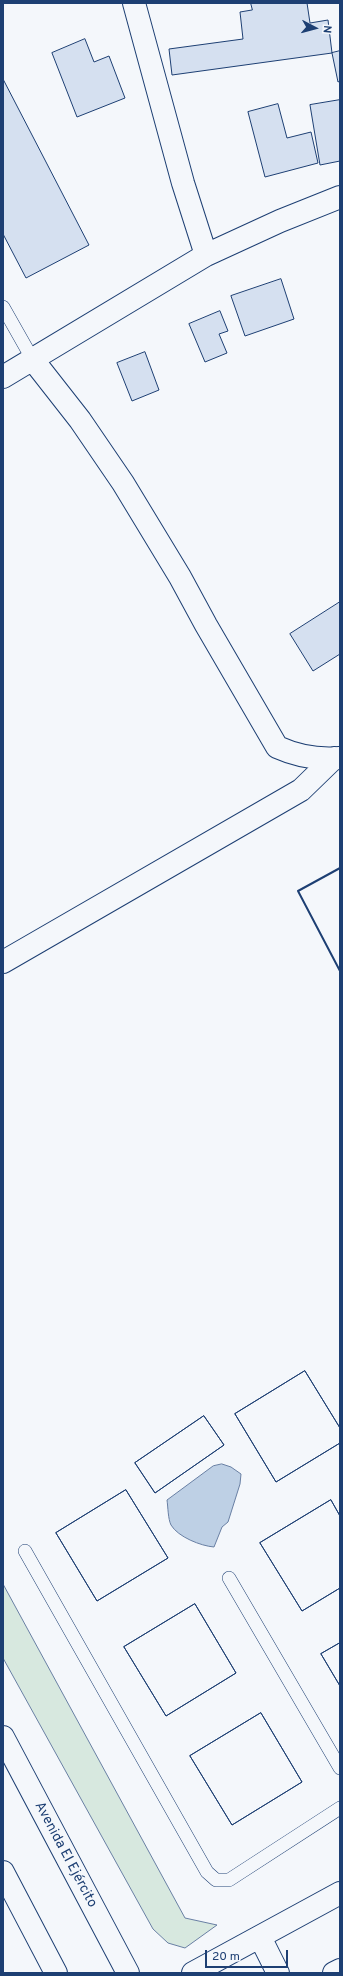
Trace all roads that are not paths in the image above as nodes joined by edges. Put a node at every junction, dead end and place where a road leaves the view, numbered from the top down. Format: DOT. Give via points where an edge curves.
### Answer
graph roads {
  1 [pos="134,3"];
  2 [pos="340,197"];
  3 [pos="206,255"];
  4 [pos="3,307"];
  5 [pos="33,360"];
  6 [pos="3,377"];
  7 [pos="337,758"];
  8 [pos="3,962"];
  9 [pos="25,1551"];
  10 [pos="229,1578"];
  11 [pos="3,1737"];
  12 [pos="340,1768"];
  13 [pos="340,1808"];
  14 [pos="3,1872"];
  15 [pos="340,1893"];
  16 [pos="260,1937"];
  17 [pos="340,1970"];
  18 [pos="56,1973"];
  19 [pos="128,1973"];
  20 [pos="193,1973"];
  21 [pos="278,1973"];
  22 [pos="334,1973"];
  1 -- 3 [label="street" via="183,183"];
  2 -- 3 [label="street"];
  3 -- 5 [label="street"];
  4 -- 5 [label="lane"];
  5 -- 6 [label="street"];
  5 -- 7 [label="street" via="80,420 128,490 276,747 294,755"];
  7 -- 8 [label="street" via="301,790"];
  9 -- 13 [label="lane" via="207,1872 216,1880 229,1880"];
  10 -- 12 [label="lane"];
  11 -- 19 [label="street, Avenida El Ejército"];
  14 -- 18 [label="street"];
  15 -- 16 [label="street"];
  16 -- 20 [label="street"];
  16 -- 21 [label="street"];
  17 -- 22 [label="street"];
}
